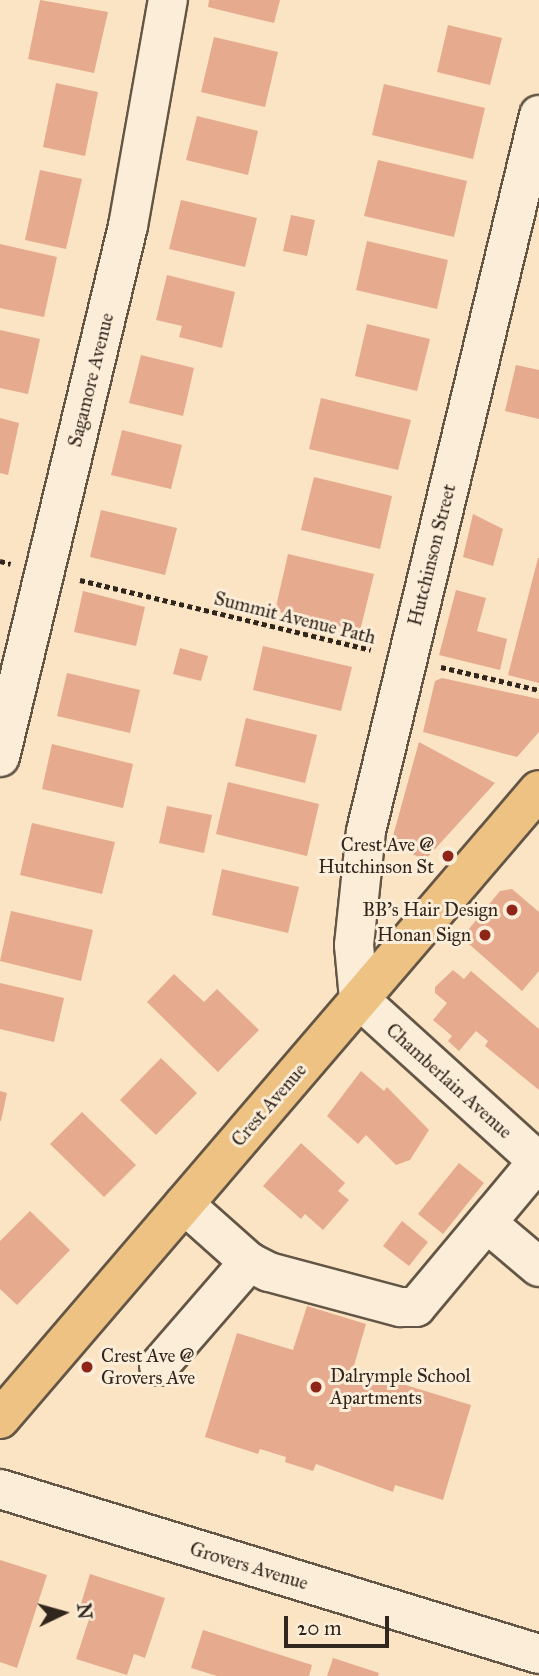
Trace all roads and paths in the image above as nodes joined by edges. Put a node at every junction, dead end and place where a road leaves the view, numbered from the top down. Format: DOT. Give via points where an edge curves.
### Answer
graph roads {
  1 [pos="168,0"];
  2 [pos="539,115"];
  3 [pos="86,582"];
  4 [pos="407,659"];
  5 [pos="539,691"];
  6 [pos="0,757"];
  7 [pos="539,790"];
  8 [pos="359,999"];
  9 [pos="538,1162"];
  10 [pos="184,1204"];
  11 [pos="487,1223"];
  12 [pos="249,1262"];
  13 [pos="539,1267"];
  14 [pos="159,1366"];
  15 [pos="0,1419"];
  16 [pos="0,1489"];
  17 [pos="539,1654"];
  1 -- 6 [label="street, Sagamore Avenue" via="128,226"];
  2 -- 4 [label="street, Hutchinson Street"];
  3 -- 4 [label="path, Summit Avenue Path"];
  4 -- 5 [label="path, Summit Avenue Path"];
  4 -- 8 [label="street, Hutchinson Street" via="362,852 354,945"];
  7 -- 8 [label="main road, Crest Avenue"];
  8 -- 9 [label="street, Chamberlain Avenue"];
  8 -- 10 [label="main road, Crest Avenue"];
  9 -- 11 [label="street"];
  10 -- 12 [label="street"];
  10 -- 15 [label="main road, Crest Avenue"];
  11 -- 12 [label="street" via="426,1299 411,1308 269,1272"];
  11 -- 13 [label="street"];
  12 -- 14 [label="street"];
  16 -- 17 [label="street, Grovers Avenue"];
}
